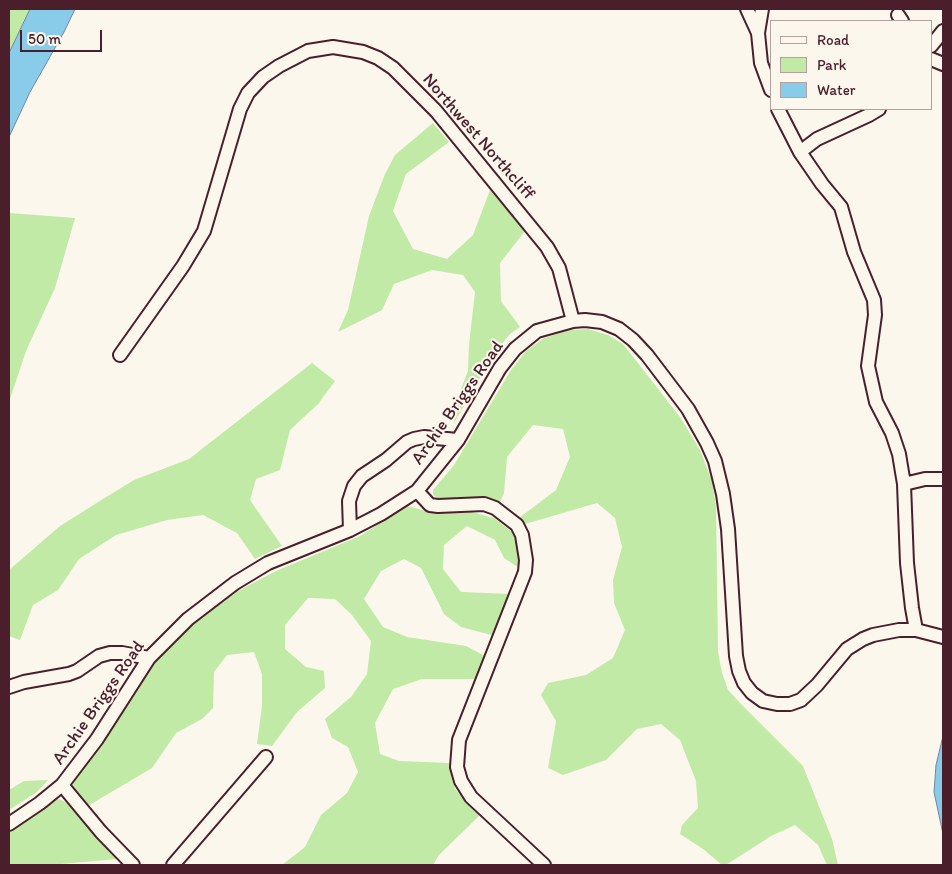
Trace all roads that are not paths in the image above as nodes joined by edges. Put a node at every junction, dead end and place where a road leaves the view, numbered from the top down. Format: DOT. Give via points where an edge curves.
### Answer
graph roads {
  1 [pos="747,9"];
  2 [pos="762,9"];
  3 [pos="943,31"];
  4 [pos="758,33"];
  5 [pos="932,45"];
  6 [pos="770,87"];
  7 [pos="779,110"];
  8 [pos="877,110"];
  9 [pos="800,152"];
  10 [pos="573,321"];
  11 [pos="120,355"];
  12 [pos="458,440"];
  13 [pos="943,479"];
  14 [pos="904,484"];
  15 [pos="417,491"];
  16 [pos="350,530"];
  17 [pos="916,630"];
  18 [pos="943,637"];
  19 [pos="149,658"];
  20 [pos="9,687"];
  21 [pos="266,757"];
  22 [pos="62,785"];
  23 [pos="9,824"];
  24 [pos="133,865"];
  25 [pos="173,865"];
  26 [pos="544,865"];
  1 -- 4 [label="street"];
  2 -- 4 [label="street"];
  3 -- 5 [label="street"];
  4 -- 6 [label="street" via="761,63"];
  7 -- 9 [label="street"];
  8 -- 9 [label="street" via="817,139"];
  9 -- 14 [label="street" via="841,207 854,252 874,300 868,366 870,382 899,454"];
  10 -- 11 [label="street, Northwest Northcliff" via="559,268 547,247 436,110 393,68 378,58 333,47 308,51 279,66 248,93 237,118 204,231"];
  10 -- 12 [label="street, Archie Briggs Road" via="537,331 515,349 500,368"];
  10 -- 17 [label="street, Archie Briggs Road" via="602,322 633,340 683,403 707,443 724,494 736,656 744,682 752,693 777,704 801,700 854,644 883,632"];
  12 -- 15 [label="street, Archie Briggs Road"];
  12 -- 16 [label="street" via="414,439 362,476 349,501"];
  13 -- 14 [label="street"];
  14 -- 17 [label="street" via="907,564"];
  15 -- 16 [label="street, Archie Briggs Road"];
  15 -- 26 [label="street" via="430,505 484,504 495,508 517,525 522,535 525,572 460,740 457,767 471,797"];
  16 -- 19 [label="street, Archie Briggs Road" via="268,563 235,583 188,619"];
  17 -- 18 [label="street, Archie Briggs Road"];
  19 -- 20 [label="street" via="110,653 69,674"];
  19 -- 22 [label="street, Archie Briggs Road" via="97,739"];
  21 -- 25 [label="street"];
  22 -- 23 [label="street, Archie Briggs Road"];
  22 -- 24 [label="street"];
}
